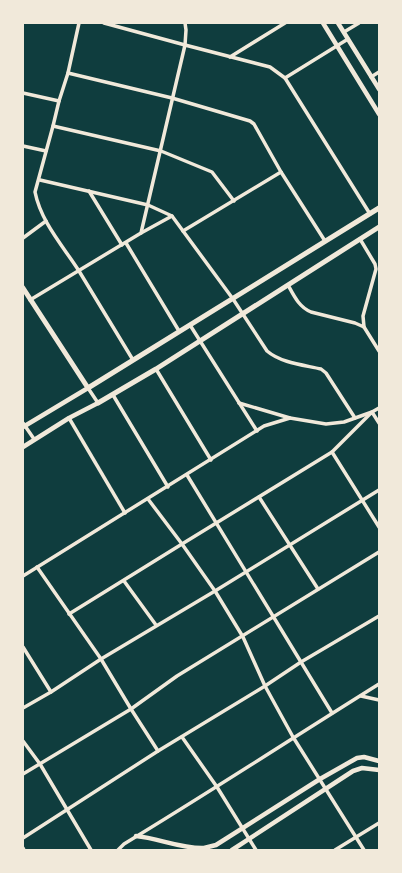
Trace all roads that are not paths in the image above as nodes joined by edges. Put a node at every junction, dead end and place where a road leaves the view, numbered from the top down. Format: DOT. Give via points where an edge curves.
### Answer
graph roads {
  1 [pos="79,23"];
  2 [pos="104,23"];
  3 [pos="185,23"];
  4 [pos="284,23"];
  5 [pos="323,23"];
  6 [pos="338,23"];
  7 [pos="360,23"];
  8 [pos="344,32"];
  9 [pos="348,39"];
  10 [pos="185,45"];
  11 [pos="337,46"];
  12 [pos="230,57"];
  13 [pos="379,72"];
  14 [pos="68,73"];
  15 [pos="371,77"];
  16 [pos="285,78"];
  17 [pos="379,89"];
  18 [pos="23,92"];
  19 [pos="172,98"];
  20 [pos="59,101"];
  21 [pos="379,114"];
  22 [pos="53,126"];
  23 [pos="23,146"];
  24 [pos="46,151"];
  25 [pos="161,151"];
  26 [pos="281,172"];
  27 [pos="40,180"];
  28 [pos="89,191"];
  29 [pos="234,201"];
  30 [pos="148,205"];
  31 [pos="379,208"];
  32 [pos="370,214"];
  33 [pos="172,216"];
  34 [pos="46,221"];
  35 [pos="379,227"];
  36 [pos="183,230"];
  37 [pos="141,232"];
  38 [pos="23,238"];
  39 [pos="360,239"];
  40 [pos="325,241"];
  41 [pos="126,243"];
  42 [pos="122,245"];
  43 [pos="79,271"];
  44 [pos="288,285"];
  45 [pos="24,291"];
  46 [pos="233,299"];
  47 [pos="30,300"];
  48 [pos="242,314"];
  49 [pos="190,325"];
  50 [pos="364,327"];
  51 [pos="179,331"];
  52 [pos="200,341"];
  53 [pos="379,352"];
  54 [pos="133,360"];
  55 [pos="156,369"];
  56 [pos="88,388"];
  57 [pos="113,395"];
  58 [pos="98,403"];
  59 [pos="239,403"];
  60 [pos="379,408"];
  61 [pos="372,412"];
  62 [pos="69,418"];
  63 [pos="290,418"];
  64 [pos="355,418"];
  65 [pos="379,424"];
  66 [pos="24,425"];
  67 [pos="257,431"];
  68 [pos="34,439"];
  69 [pos="23,447"];
  70 [pos="332,452"];
  71 [pos="211,460"];
  72 [pos="187,475"];
  73 [pos="168,487"];
  74 [pos="379,490"];
  75 [pos="259,497"];
  76 [pos="148,499"];
  77 [pos="363,500"];
  78 [pos="125,513"];
  79 [pos="216,523"];
  80 [pos="379,526"];
  81 [pos="182,544"];
  82 [pos="289,544"];
  83 [pos="379,552"];
  84 [pos="37,567"];
  85 [pos="246,571"];
  86 [pos="23,576"];
  87 [pos="124,581"];
  88 [pos="318,589"];
  89 [pos="215,591"];
  90 [pos="69,614"];
  91 [pos="379,616"];
  92 [pos="274,617"];
  93 [pos="156,625"];
  94 [pos="242,637"];
  95 [pos="23,647"];
  96 [pos="101,659"];
  97 [pos="301,662"];
  98 [pos="379,684"];
  99 [pos="265,686"];
  100 [pos="51,692"];
  101 [pos="361,696"];
  102 [pos="379,700"];
  103 [pos="23,708"];
  104 [pos="131,709"];
  105 [pos="332,713"];
  106 [pos="182,737"];
  107 [pos="293,737"];
  108 [pos="23,741"];
  109 [pos="158,752"];
  110 [pos="379,761"];
  111 [pos="40,764"];
  112 [pos="379,770"];
  113 [pos="23,774"];
  114 [pos="320,779"];
  115 [pos="217,787"];
  116 [pos="326,788"];
  117 [pos="66,810"];
  118 [pos="379,823"];
  119 [pos="242,828"];
  120 [pos="136,836"];
  121 [pos="356,837"];
  122 [pos="23,838"];
  123 [pos="249,840"];
  124 [pos="91,850"];
  125 [pos="118,850"];
  126 [pos="232,850"];
  127 [pos="256,850"];
  128 [pos="335,850"];
  129 [pos="364,850"];
  1 -- 14 [label="street"];
  2 -- 10 [label="street"];
  3 -- 10 [label="street"];
  4 -- 12 [label="street"];
  5 -- 11 [label="street"];
  6 -- 8 [label="street"];
  7 -- 8 [label="street"];
  8 -- 9 [label="street"];
  9 -- 11 [label="street"];
  9 -- 15 [label="street"];
  10 -- 12 [label="street"];
  10 -- 19 [label="street"];
  11 -- 16 [label="street"];
  11 -- 21 [label="street"];
  12 -- 16 [label="street" via="270,66"];
  13 -- 15 [label="street"];
  14 -- 19 [label="street"];
  14 -- 20 [label="street"];
  15 -- 17 [label="street"];
  16 -- 32 [label="street"];
  18 -- 20 [label="street"];
  19 -- 25 [label="street"];
  19 -- 26 [label="street" via="250,120"];
  20 -- 22 [label="street"];
  22 -- 24 [label="street"];
  22 -- 25 [label="street"];
  23 -- 24 [label="street"];
  24 -- 27 [label="street"];
  25 -- 29 [label="street" via="212,172"];
  25 -- 30 [label="street"];
  26 -- 29 [label="street"];
  26 -- 40 [label="street"];
  27 -- 28 [label="street"];
  27 -- 34 [label="street" via="35,192"];
  28 -- 30 [label="street"];
  28 -- 42 [label="street"];
  29 -- 36 [label="street"];
  30 -- 33 [label="street"];
  30 -- 37 [label="street"];
  31 -- 32 [label="main road"];
  32 -- 40 [label="main road"];
  33 -- 36 [label="street"];
  33 -- 37 [label="street"];
  34 -- 38 [label="street"];
  34 -- 43 [label="street"];
  35 -- 39 [label="main road"];
  36 -- 46 [label="street"];
  37 -- 41 [label="street"];
  39 -- 44 [label="main road"];
  39 -- 50 [label="street" via="376,264 363,316"];
  40 -- 46 [label="main road"];
  41 -- 42 [label="street"];
  41 -- 51 [label="street"];
  42 -- 43 [label="street"];
  43 -- 47 [label="street"];
  43 -- 54 [label="street"];
  44 -- 48 [label="main road"];
  44 -- 50 [label="street" via="305,310"];
  45 -- 47 [label="main road"];
  46 -- 48 [label="street"];
  46 -- 49 [label="main road"];
  47 -- 56 [label="main road"];
  48 -- 52 [label="main road"];
  48 -- 64 [label="street" via="272,355 321,369 326,373"];
  49 -- 51 [label="main road"];
  49 -- 52 [label="street"];
  50 -- 53 [label="street"];
  51 -- 54 [label="main road"];
  52 -- 55 [label="main road"];
  52 -- 59 [label="street"];
  54 -- 56 [label="main road"];
  55 -- 57 [label="main road"];
  55 -- 71 [label="street"];
  56 -- 58 [label="street"];
  56 -- 66 [label="street"];
  57 -- 58 [label="main road"];
  57 -- 73 [label="street"];
  58 -- 62 [label="street"];
  59 -- 63 [label="street"];
  59 -- 67 [label="street"];
  60 -- 61 [label="street"];
  61 -- 64 [label="street"];
  61 -- 65 [label="street"];
  61 -- 70 [label="street"];
  62 -- 68 [label="street"];
  62 -- 78 [label="street"];
  63 -- 64 [label="street" via="334,424"];
  63 -- 67 [label="street" via="264,426"];
  66 -- 68 [label="street"];
  67 -- 71 [label="street"];
  68 -- 69 [label="street"];
  70 -- 75 [label="street"];
  70 -- 77 [label="street"];
  71 -- 72 [label="street"];
  72 -- 73 [label="street"];
  72 -- 79 [label="street"];
  73 -- 76 [label="street"];
  74 -- 77 [label="street"];
  75 -- 79 [label="street"];
  75 -- 82 [label="street"];
  76 -- 78 [label="street"];
  76 -- 81 [label="street"];
  77 -- 80 [label="street"];
  77 -- 82 [label="street"];
  78 -- 84 [label="street"];
  79 -- 81 [label="street"];
  79 -- 85 [label="street"];
  81 -- 87 [label="street"];
  81 -- 89 [label="street"];
  82 -- 85 [label="street"];
  82 -- 88 [label="street"];
  83 -- 88 [label="street"];
  84 -- 86 [label="street"];
  84 -- 90 [label="street"];
  85 -- 89 [label="street"];
  85 -- 92 [label="street"];
  87 -- 90 [label="street"];
  87 -- 93 [label="street"];
  88 -- 92 [label="street"];
  89 -- 93 [label="street"];
  89 -- 94 [label="street"];
  90 -- 96 [label="street"];
  91 -- 97 [label="street"];
  92 -- 94 [label="street"];
  92 -- 97 [label="street"];
  93 -- 96 [label="street"];
  94 -- 99 [label="street"];
  94 -- 104 [label="street" via="177,676"];
  95 -- 100 [label="street"];
  96 -- 100 [label="street"];
  96 -- 104 [label="street"];
  97 -- 99 [label="street"];
  97 -- 105 [label="street"];
  98 -- 101 [label="street"];
  99 -- 106 [label="street"];
  99 -- 107 [label="street"];
  100 -- 103 [label="street"];
  101 -- 102 [label="street"];
  101 -- 105 [label="street"];
  104 -- 109 [label="street"];
  104 -- 111 [label="street"];
  105 -- 107 [label="street"];
  106 -- 109 [label="street"];
  106 -- 115 [label="street"];
  107 -- 114 [label="street"];
  107 -- 115 [label="street"];
  108 -- 111 [label="street"];
  109 -- 117 [label="street"];
  110 -- 114 [label="street" via="357,758"];
  111 -- 113 [label="street"];
  111 -- 117 [label="street"];
  112 -- 116 [label="street" via="362,768 353,771"];
  114 -- 116 [label="street"];
  114 -- 119 [label="street"];
  115 -- 119 [label="street"];
  115 -- 120 [label="street"];
  116 -- 121 [label="street"];
  116 -- 123 [label="street"];
  117 -- 122 [label="street"];
  117 -- 124 [label="street"];
  118 -- 121 [label="street"];
  119 -- 120 [label="street" via="216,845 205,848"];
  119 -- 123 [label="street"];
  120 -- 125 [label="street"];
  121 -- 128 [label="street"];
  121 -- 129 [label="street"];
  123 -- 126 [label="street"];
  123 -- 127 [label="street"];
}
